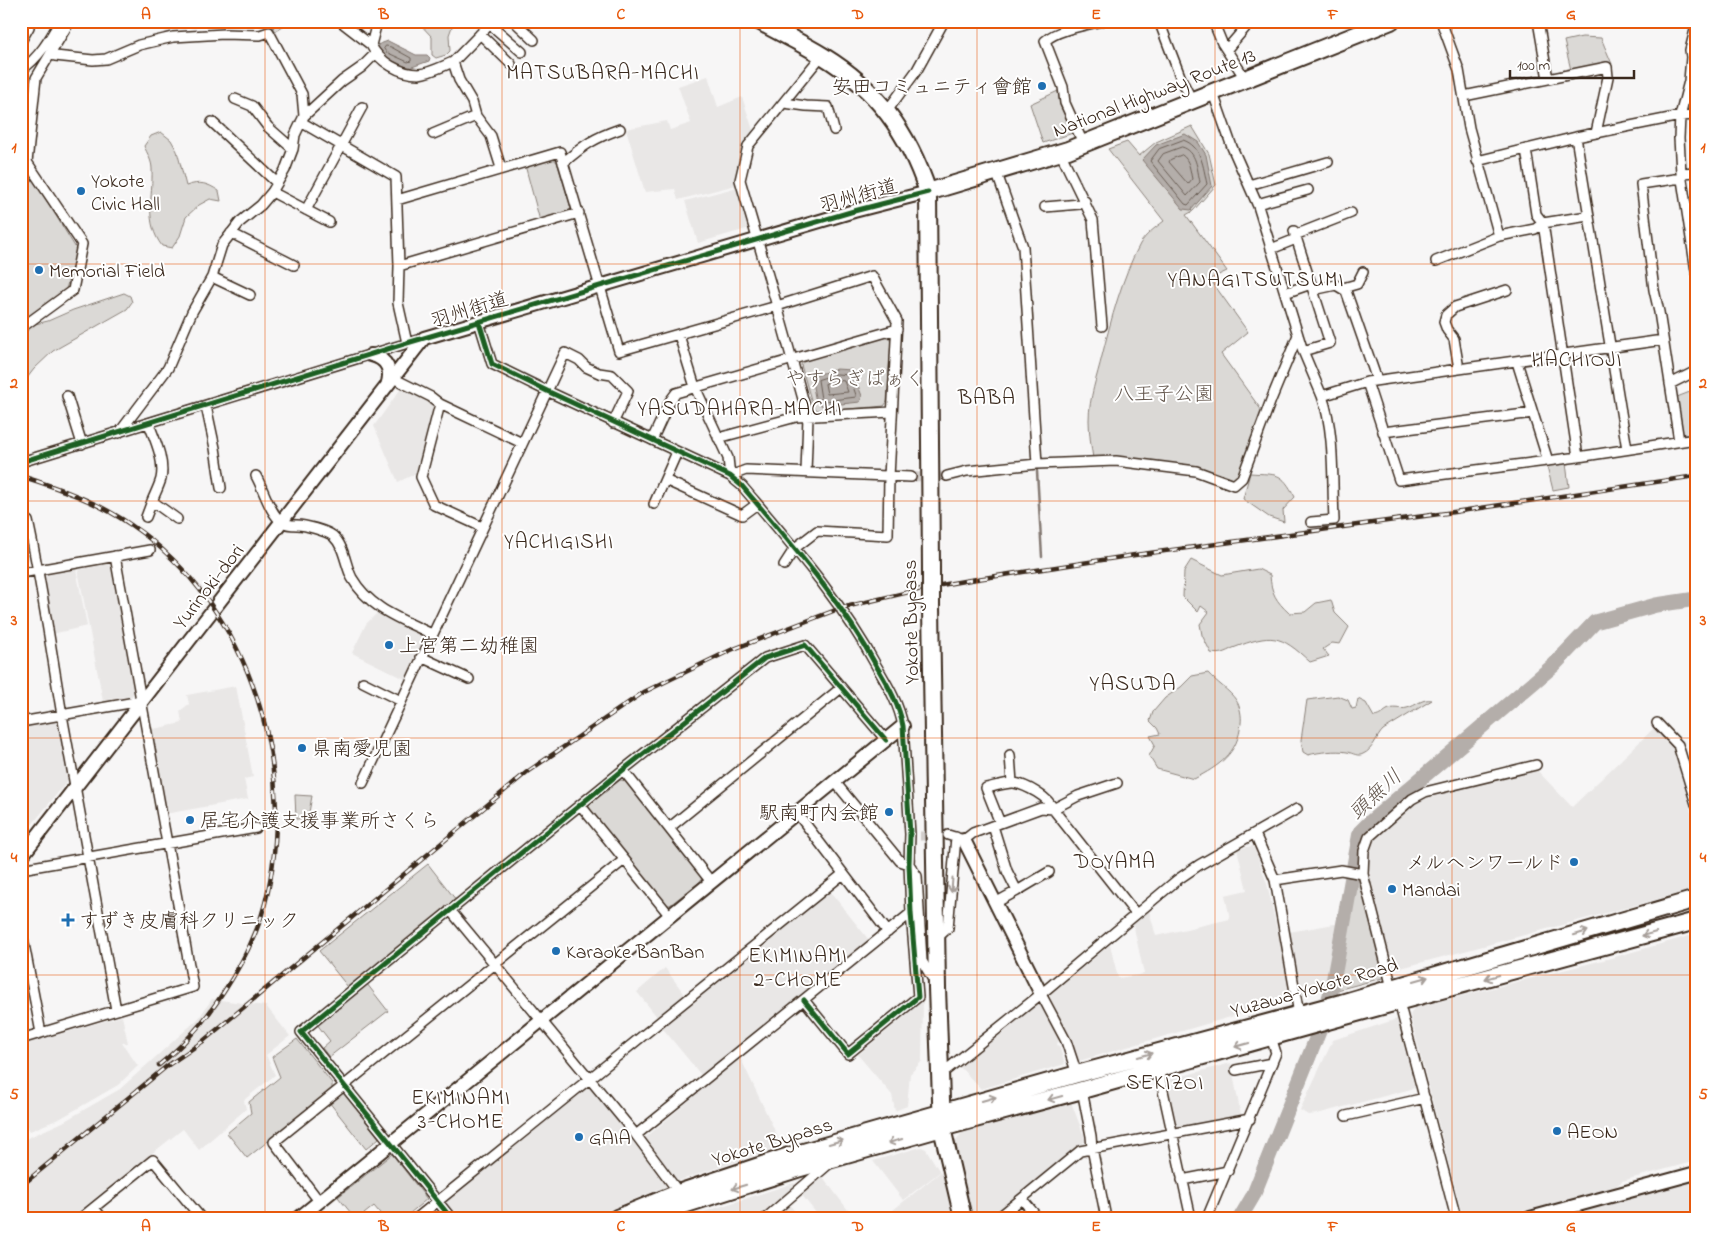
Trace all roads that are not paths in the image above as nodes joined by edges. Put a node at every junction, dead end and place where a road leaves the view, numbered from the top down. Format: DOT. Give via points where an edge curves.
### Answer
graph roads {
  1 [pos="60,21"];
  2 [pos="70,21"];
  3 [pos="340,21"];
  4 [pos="514,21"];
  5 [pos="759,21"];
  6 [pos="944,21"];
  7 [pos="1102,21"];
  8 [pos="1159,21"];
  9 [pos="1213,21"];
  10 [pos="1251,21"];
  11 [pos="1391,21"];
  12 [pos="1442,21"];
  13 [pos="1538,21"];
  14 [pos="375,23"];
  15 [pos="491,23"];
  16 [pos="1696,26"];
  17 [pos="29,27"];
  18 [pos="480,34"];
  19 [pos="21,40"];
  20 [pos="534,40"];
  21 [pos="371,45"];
  22 [pos="1227,49"];
  23 [pos="522,52"];
  24 [pos="375,54"];
  25 [pos="822,55"];
  26 [pos="55,56"];
  27 [pos="1694,57"];
  28 [pos="453,62"];
  29 [pos="511,64"];
  30 [pos="21,70"];
  31 [pos="1548,79"];
  32 [pos="1246,80"];
  33 [pos="1213,93"];
  34 [pos="1464,96"];
  35 [pos="235,99"];
  36 [pos="1192,101"];
  37 [pos="784,103"];
  38 [pos="362,107"];
  39 [pos="888,111"];
  40 [pos="476,116"];
  41 [pos="1680,116"];
  42 [pos="1696,116"];
  43 [pos="303,119"];
  44 [pos="212,122"];
  45 [pos="620,128"];
  46 [pos="834,130"];
  47 [pos="1596,133"];
  48 [pos="432,134"];
  49 [pos="1576,137"];
  50 [pos="1083,143"];
  51 [pos="341,145"];
  52 [pos="293,149"];
  53 [pos="1526,149"];
  54 [pos="1060,152"];
  55 [pos="1477,160"];
  56 [pos="1328,162"];
  57 [pos="563,163"];
  58 [pos="501,168"];
  59 [pos="996,171"];
  60 [pos="1696,172"];
  61 [pos="1681,175"];
  62 [pos="1249,185"];
  63 [pos="274,188"];
  64 [pos="1308,190"];
  65 [pos="928,192"];
  66 [pos="397,200"];
  67 [pos="1085,201"];
  68 [pos="1257,204"];
  69 [pos="1045,207"];
  70 [pos="306,210"];
  71 [pos="579,213"];
  72 [pos="1352,213"];
  73 [pos="1588,216"];
  74 [pos="329,222"];
  75 [pos="1543,223"];
  76 [pos="1692,226"];
  77 [pos="231,233"];
  78 [pos="1295,235"];
  79 [pos="1499,236"];
  80 [pos="758,240"];
  81 [pos="1271,249"];
  82 [pos="1436,261"];
  83 [pos="294,265"];
  84 [pos="399,266"];
  85 [pos="1696,271"];
  86 [pos="1363,272"];
  87 [pos="212,277"];
  88 [pos="601,286"];
  89 [pos="1312,287"];
  90 [pos="1343,288"];
  91 [pos="1506,290"];
  92 [pos="1284,293"];
  93 [pos="250,295"];
  94 [pos="777,306"];
  95 [pos="479,322"];
  96 [pos="1102,326"];
  97 [pos="21,328"];
  98 [pos="897,329"];
  99 [pos="679,334"];
  100 [pos="1298,335"];
  101 [pos="424,338"];
  102 [pos="1663,340"];
  103 [pos="407,343"];
  104 [pos="1610,348"];
  105 [pos="1303,351"];
  106 [pos="372,354"];
  107 [pos="1564,354"];
  108 [pos="792,360"];
  109 [pos="1517,362"];
  110 [pos="1459,369"];
  111 [pos="1696,371"];
  112 [pos="1377,380"];
  113 [pos="390,382"];
  114 [pos="1367,382"];
  115 [pos="1670,384"];
  116 [pos="695,387"];
  117 [pos="547,391"];
  118 [pos="67,396"];
  119 [pos="1322,396"];
  120 [pos="440,404"];
  121 [pos="206,406"];
  122 [pos="892,412"];
  123 [pos="1533,412"];
  124 [pos="808,417"];
  125 [pos="614,423"];
  126 [pos="149,424"];
  127 [pos="1383,432"];
  128 [pos="119,433"];
  129 [pos="718,438"];
  130 [pos="1696,439"];
  131 [pos="652,440"];
  132 [pos="1679,441"];
  133 [pos="522,443"];
  134 [pos="82,444"];
  135 [pos="1626,449"];
  136 [pos="677,452"];
  137 [pos="1578,457"];
  138 [pos="1548,461"];
  139 [pos="21,462"];
  140 [pos="1037,464"];
  141 [pos="806,472"];
  142 [pos="256,476"];
  143 [pos="730,476"];
  144 [pos="948,476"];
  145 [pos="889,477"];
  146 [pos="911,477"];
  147 [pos="665,480"];
  148 [pos="221,488"];
  149 [pos="152,501"];
  150 [pos="654,504"];
  151 [pos="757,504"];
  152 [pos="146,517"];
  153 [pos="177,519"];
  154 [pos="28,521"];
  155 [pos="282,522"];
  156 [pos="1311,522"];
  157 [pos="482,527"];
  158 [pos="795,548"];
  159 [pos="150,550"];
  160 [pos="114,556"];
  161 [pos="784,565"];
  162 [pos="39,570"];
  163 [pos="21,573"];
  164 [pos="432,634"];
  165 [pos="421,657"];
  166 [pos="469,679"];
  167 [pos="363,682"];
  168 [pos="841,688"];
  169 [pos="401,701"];
  170 [pos="141,702"];
  171 [pos="62,715"];
  172 [pos="21,722"];
  173 [pos="1657,723"];
  174 [pos="903,726"];
  175 [pos="886,740"];
  176 [pos="1010,755"];
  177 [pos="1536,765"];
  178 [pos="623,770"];
  179 [pos="835,782"];
  180 [pos="363,783"];
  181 [pos="1012,783"];
  182 [pos="1117,783"];
  183 [pos="76,786"];
  184 [pos="1696,804"];
  185 [pos="581,806"];
  186 [pos="1053,809"];
  187 [pos="1297,809"];
  188 [pos="797,813"];
  189 [pos="996,824"];
  190 [pos="256,828"];
  191 [pos="669,828"];
  192 [pos="910,834"];
  193 [pos="1255,834"];
  194 [pos="920,836"];
  195 [pos="956,837"];
  196 [pos="166,843"];
  197 [pos="21,857"];
  198 [pos="90,858"];
  199 [pos="624,860"];
  200 [pos="909,864"];
  201 [pos="21,870"];
  202 [pos="1049,872"];
  203 [pos="1360,873"];
  204 [pos="843,874"];
  205 [pos="1275,880"];
  206 [pos="712,882"];
  207 [pos="1016,891"];
  208 [pos="1696,900"];
  209 [pos="995,902"];
  210 [pos="450,910"];
  211 [pos="912,913"];
  212 [pos="1136,914"];
  213 [pos="670,916"];
  214 [pos="1696,921"];
  215 [pos="21,928"];
  216 [pos="888,932"];
  217 [pos="936,938"];
  218 [pos="495,964"];
  219 [pos="937,988"];
  220 [pos="1041,994"];
  221 [pos="1396,995"];
  222 [pos="804,1000"];
  223 [pos="116,1010"];
  224 [pos="1306,1017"];
  225 [pos="541,1020"];
  226 [pos="41,1033"];
  227 [pos="1272,1037"];
  228 [pos="21,1039"];
  229 [pos="1272,1063"];
  230 [pos="1158,1068"];
  231 [pos="1236,1070"];
  232 [pos="1077,1074"];
  233 [pos="940,1075"];
  234 [pos="588,1078"];
  235 [pos="344,1086"];
  236 [pos="1082,1090"];
  237 [pos="1425,1098"];
  238 [pos="1346,1116"];
  239 [pos="1250,1119"];
  240 [pos="942,1120"];
  241 [pos="1173,1133"];
  242 [pos="636,1135"];
  243 [pos="389,1143"];
  244 [pos="1092,1148"];
  245 [pos="836,1158"];
  246 [pos="1228,1171"];
  247 [pos="1696,1173"];
  248 [pos="1182,1180"];
  249 [pos="678,1193"];
  250 [pos="1022,1199"];
  251 [pos="319,1201"];
  252 [pos="438,1201"];
  253 [pos="94,1208"];
  254 [pos="81,1218"];
  255 [pos="102,1218"];
  256 [pos="201,1218"];
  257 [pos="299,1218"];
  258 [pos="417,1218"];
  259 [pos="452,1218"];
  260 [pos="617,1218"];
  261 [pos="651,1218"];
  262 [pos="766,1218"];
  263 [pos="963,1218"];
  264 [pos="998,1218"];
  265 [pos="1038,1218"];
  266 [pos="1106,1218"];
  267 [pos="1190,1218"];
  268 [pos="1207,1218"];
  269 [pos="1456,1218"];
  270 [pos="1530,1218"];
  1 -- 30 [label="street" via="43,53"];
  2 -- 97 [label="street" via="36,78 27,162 82,244 73,290"];
  3 -- 21 [label="street"];
  4 -- 20 [label="street"];
  5 -- 25 [label="highway, Yokote Bypass"];
  6 -- 39 [label="street" via="917,70"];
  7 -- 50 [label="street" via="1045,41 1063,87 1065,103"];
  8 -- 36 [label="street"];
  9 -- 22 [label="street"];
  10 -- 22 [label="street"];
  11 -- 32 [label="highway, National Highway Route 13"];
  12 -- 34 [label="street" via="1459,70"];
  13 -- 31 [label="street"];
  14 -- 21 [label="street"];
  15 -- 18 [label="street"];
  15 -- 23 [label="street"];
  16 -- 27 [label="street" via="1690,50"];
  17 -- 19 [label="street"];
  18 -- 28 [label="street"];
  18 -- 29 [label="street"];
  21 -- 24 [label="street"];
  22 -- 32 [label="street"];
  24 -- 28 [label="street" via="397,68 420,74"];
  24 -- 43 [label="street"];
  25 -- 37 [label="street"];
  25 -- 39 [label="highway, Yokote Bypass" via="852,76"];
  26 -- 43 [label="street" via="106,59 139,45 173,37 260,36 269,32 302,94"];
  27 -- 41 [label="street"];
  28 -- 40 [label="street"];
  31 -- 34 [label="street"];
  31 -- 47 [label="street" via="1607,67 1608,77"];
  32 -- 33 [label="highway, National Highway Route 13"];
  33 -- 36 [label="highway, National Highway Route 13"];
  33 -- 62 [label="street"];
  34 -- 55 [label="street"];
  35 -- 52 [label="street" via="252,106 268,127"];
  36 -- 50 [label="highway, National Highway Route 13"];
  37 -- 46 [label="street" via="828,107"];
  37 -- 80 [label="street" via="748,146 740,180"];
  38 -- 51 [label="street"];
  39 -- 65 [label="highway, Yokote Bypass" via="920,168"];
  40 -- 48 [label="street"];
  40 -- 58 [label="street" via="491,136"];
  41 -- 42 [label="street"];
  41 -- 47 [label="street"];
  41 -- 61 [label="street"];
  43 -- 51 [label="street"];
  43 -- 52 [label="street" via="295,135"];
  44 -- 63 [label="street"];
  45 -- 57 [label="street" via="584,145"];
  47 -- 49 [label="street"];
  49 -- 53 [label="street"];
  49 -- 73 [label="street"];
  50 -- 54 [label="highway, National Highway Route 13"];
  51 -- 66 [label="street" via="396,177"];
  51 -- 70 [label="street"];
  52 -- 63 [label="street"];
  53 -- 55 [label="street"];
  53 -- 75 [label="street" via="1536,214"];
  54 -- 59 [label="highway, National Highway Route 13"];
  54 -- 67 [label="street"];
  55 -- 79 [label="street"];
  56 -- 62 [label="street"];
  57 -- 58 [label="street" via="560,152"];
  57 -- 71 [label="street"];
  58 -- 66 [label="street"];
  59 -- 65 [label="highway, National Highway Route 13"];
  59 -- 140 [label="street" via="1023,247"];
  60 -- 61 [label="street"];
  61 -- 76 [label="street"];
  61 -- 102 [label="street" via="1641,184"];
  62 -- 68 [label="street"];
  63 -- 70 [label="street"];
  63 -- 77 [label="street"];
  64 -- 68 [label="street"];
  65 -- 80 [label="street, 羽州街道"];
  65 -- 217 [label="highway, Yokote Bypass, bridge"];
  66 -- 84 [label="street"];
  67 -- 69 [label="street"];
  67 -- 96 [label="street" via="1093,220"];
  68 -- 81 [label="street"];
  70 -- 74 [label="street"];
  71 -- 84 [label="street"];
  71 -- 88 [label="street"];
  72 -- 78 [label="street"];
  73 -- 75 [label="street"];
  73 -- 104 [label="street"];
  75 -- 79 [label="street" via="1535,229"];
  75 -- 107 [label="street"];
  76 -- 85 [label="street"];
  77 -- 83 [label="street"];
  77 -- 87 [label="street" via="222,245"];
  78 -- 81 [label="street"];
  78 -- 89 [label="street"];
  79 -- 82 [label="street"];
  80 -- 88 [label="street, 羽州街道"];
  80 -- 94 [label="street"];
  81 -- 92 [label="street"];
  84 -- 103 [label="street" via="398,303"];
  86 -- 90 [label="street" via="1357,284"];
  87 -- 93 [label="street"];
  87 -- 128 [label="street" via="192,312 168,368"];
  88 -- 95 [label="street, 羽州街道"];
  88 -- 99 [label="street" via="619,351"];
  89 -- 90 [label="street" via="1336,285"];
  89 -- 92 [label="street"];
  89 -- 105 [label="street" via="1330,343"];
  90 -- 112 [label="street"];
  91 -- 110 [label="street" via="1455,308 1446,315 1444,322 1454,339"];
  92 -- 100 [label="street"];
  94 -- 98 [label="street" via="872,276 897,321"];
  94 -- 99 [label="street"];
  94 -- 108 [label="street"];
  95 -- 101 [label="street, 羽州街道"];
  95 -- 117 [label="street" via="492,364"];
  98 -- 108 [label="street"];
  98 -- 122 [label="street"];
  99 -- 116 [label="street"];
  100 -- 105 [label="street"];
  100 -- 140 [label="street" via="1242,478 1234,485 1196,471 1116,460"];
  101 -- 103 [label="street, 羽州街道"];
  101 -- 113 [label="street, Yurinoki-dori"];
  102 -- 104 [label="street"];
  102 -- 115 [label="street"];
  103 -- 106 [label="street, 羽州街道"];
  104 -- 107 [label="street"];
  104 -- 135 [label="street"];
  105 -- 119 [label="street"];
  106 -- 113 [label="street" via="388,367"];
  106 -- 121 [label="street, 羽州街道"];
  107 -- 109 [label="street"];
  107 -- 137 [label="street"];
  108 -- 116 [label="street"];
  108 -- 124 [label="street"];
  109 -- 110 [label="street"];
  109 -- 123 [label="street"];
  110 -- 112 [label="street"];
  111 -- 115 [label="street"];
  112 -- 114 [label="street"];
  113 -- 120 [label="street" via="431,396"];
  113 -- 155 [label="street, Yurinoki-dori"];
  114 -- 119 [label="street"];
  114 -- 127 [label="street"];
  115 -- 132 [label="street"];
  116 -- 129 [label="street"];
  116 -- 131 [label="street" via="676,393 670,400"];
  117 -- 125 [label="street"];
  117 -- 125 [label="street" via="565,353 586,367 612,375 628,391"];
  117 -- 133 [label="street"];
  118 -- 134 [label="street"];
  119 -- 156 [label="street" via="1330,444 1334,520"];
  120 -- 133 [label="street"];
  120 -- 157 [label="street" via="421,477 434,505"];
  121 -- 126 [label="street, 羽州街道"];
  121 -- 148 [label="street"];
  122 -- 124 [label="street"];
  122 -- 145 [label="street"];
  123 -- 127 [label="street"];
  123 -- 138 [label="street"];
  124 -- 129 [label="street" via="796,417"];
  124 -- 141 [label="street"];
  125 -- 131 [label="street"];
  126 -- 128 [label="street, 羽州街道"];
  126 -- 149 [label="street" via="162,469"];
  127 -- 138 [label="street" via="1399,480"];
  128 -- 134 [label="street, 羽州街道"];
  129 -- 143 [label="street" via="728,458"];
  130 -- 132 [label="street"];
  131 -- 136 [label="street"];
  132 -- 135 [label="street"];
  133 -- 157 [label="street"];
  134 -- 139 [label="street, 羽州街道"];
  135 -- 137 [label="street"];
  136 -- 143 [label="street"];
  136 -- 147 [label="street"];
  137 -- 138 [label="street"];
  140 -- 144 [label="street" via="967,470"];
  141 -- 143 [label="street" via="746,470"];
  141 -- 145 [label="street"];
  142 -- 155 [label="street"];
  143 -- 151 [label="street"];
  145 -- 146 [label="street"];
  145 -- 158 [label="street" via="888,535 817,531"];
  147 -- 150 [label="street"];
  147 -- 151 [label="street" via="742,515"];
  149 -- 152 [label="street"];
  149 -- 153 [label="street"];
  151 -- 158 [label="street"];
  154 -- 162 [label="street"];
  155 -- 164 [label="street" via="329,533 346,560 351,576 372,602 381,610"];
  155 -- 170 [label="street, Yurinoki-dori"];
  157 -- 164 [label="street"];
  158 -- 161 [label="street"];
  158 -- 174 [label="street" via="865,643 896,701"];
  159 -- 160 [label="street"];
  160 -- 162 [label="street"];
  160 -- 170 [label="street"];
  162 -- 163 [label="street"];
  162 -- 171 [label="street"];
  164 -- 165 [label="street"];
  165 -- 166 [label="street"];
  165 -- 169 [label="street"];
  167 -- 169 [label="street"];
  168 -- 175 [label="street"];
  168 -- 178 [label="street" via="805,646 765,658"];
  168 -- 191 [label="street"];
  169 -- 180 [label="street"];
  170 -- 171 [label="street"];
  170 -- 183 [label="street, Yurinoki-dori"];
  170 -- 196 [label="street"];
  171 -- 172 [label="street"];
  171 -- 183 [label="street"];
  173 -- 184 [label="street" via="1678,745"];
  174 -- 175 [label="street"];
  174 -- 192 [label="street"];
  175 -- 179 [label="street"];
  176 -- 181 [label="street"];
  177 -- 203 [label="street" via="1425,792 1412,799 1369,837"];
  178 -- 185 [label="street"];
  178 -- 191 [label="street"];
  179 -- 188 [label="street"];
  179 -- 200 [label="street" via="900,861"];
  181 -- 186 [label="street" via="1030,788"];
  181 -- 189 [label="street" via="986,788"];
  182 -- 186 [label="street" via="1078,796"];
  183 -- 197 [label="street, Yurinoki-dori"];
  183 -- 198 [label="street"];
  185 -- 199 [label="street"];
  185 -- 210 [label="street"];
  186 -- 189 [label="street" via="1041,808"];
  186 -- 212 [label="street"];
  187 -- 193 [label="street"];
  188 -- 204 [label="street"];
  188 -- 206 [label="street"];
  189 -- 195 [label="street"];
  189 -- 207 [label="street" via="1007,871"];
  190 -- 196 [label="street"];
  191 -- 206 [label="street"];
  192 -- 194 [label="street"];
  192 -- 200 [label="street"];
  193 -- 205 [label="street"];
  193 -- 212 [label="street" via="1199,865"];
  195 -- 209 [label="street"];
  195 -- 217 [label="street, one-way" via="948,928"];
  196 -- 198 [label="street"];
  196 -- 223 [label="street" via="193,987"];
  198 -- 201 [label="street"];
  198 -- 223 [label="street"];
  199 -- 213 [label="street"];
  199 -- 218 [label="street"];
  200 -- 211 [label="street"];
  200 -- 219 [label="street" via="917,876 922,961"];
  202 -- 207 [label="street"];
  203 -- 205 [label="street" via="1341,870"];
  203 -- 221 [label="street"];
  204 -- 216 [label="street"];
  204 -- 234 [label="street"];
  205 -- 224 [label="street"];
  206 -- 213 [label="street"];
  207 -- 209 [label="street"];
  221 -- 208 [label="highway, Yuzawa-Yokote Road, one-way"];
  209 -- 220 [label="street"];
  210 -- 218 [label="street"];
  210 -- 235 [label="street" via="300,1032"];
  211 -- 216 [label="street"];
  211 -- 222 [label="street" via="918,997 848,1054"];
  212 -- 220 [label="street"];
  213 -- 225 [label="street"];
  214 -- 221 [label="highway, Yuzawa-Yokote Road, one-way"];
  215 -- 226 [label="street"];
  216 -- 222 [label="street"];
  217 -- 219 [label="highway, Yokote Bypass"];
  218 -- 225 [label="street"];
  218 -- 235 [label="street"];
  219 -- 233 [label="highway, Yokote Bypass"];
  220 -- 232 [label="street" via="1066,1041"];
  220 -- 233 [label="street"];
  221 -- 224 [label="highway, Yuzawa-Yokote Road"];
  221 -- 237 [label="street"];
  222 -- 242 [label="street"];
  223 -- 226 [label="street"];
  224 -- 227 [label="highway, Yuzawa-Yokote Road"];
  232 -- 224 [label="highway, Yuzawa-Yokote Road, one-way"];
  225 -- 234 [label="street"];
  225 -- 243 [label="street"];
  226 -- 228 [label="street"];
  227 -- 229 [label="street" via="1276,1053"];
  227 -- 230 [label="highway, Yuzawa-Yokote Road, one-way"];
  229 -- 231 [label="street"];
  229 -- 239 [label="street"];
  230 -- 236 [label="highway, Yuzawa-Yokote Road"];
  230 -- 241 [label="street"];
  240 -- 232 [label="highway, Yuzawa-Yokote Road, one-way"];
  233 -- 240 [label="highway, Yokote Bypass"];
  234 -- 242 [label="street"];
  234 -- 252 [label="street"];
  235 -- 243 [label="street"];
  235 -- 251 [label="street" via="274,1142"];
  236 -- 240 [label="highway, Yuzawa-Yokote Road, one-way"];
  236 -- 244 [label="street"];
  237 -- 238 [label="street"];
  237 -- 269 [label="street"];
  239 -- 241 [label="street"];
  239 -- 246 [label="street"];
  240 -- 245 [label="highway, Yokote Bypass, one-way"];
  249 -- 240 [label="highway, Yokote Bypass, one-way" via="789,1156"];
  240 -- 263 [label="highway"];
  241 -- 244 [label="street"];
  241 -- 248 [label="street"];
  242 -- 249 [label="street"];
  243 -- 251 [label="street"];
  243 -- 252 [label="street"];
  244 -- 250 [label="street" via="1080,1151"];
  244 -- 266 [label="street"];
  245 -- 261 [label="highway, Yokote Bypass, one-way"];
  245 -- 262 [label="street"];
  246 -- 248 [label="street"];
  246 -- 268 [label="street"];
  247 -- 270 [label="street"];
  248 -- 267 [label="street"];
  249 -- 260 [label="highway, Yokote Bypass"];
  250 -- 264 [label="street"];
  250 -- 265 [label="street"];
  251 -- 257 [label="street"];
  252 -- 258 [label="street"];
  252 -- 259 [label="street"];
  253 -- 254 [label="street"];
  253 -- 255 [label="street"];
  253 -- 256 [label="street" via="153,1160"];
}
